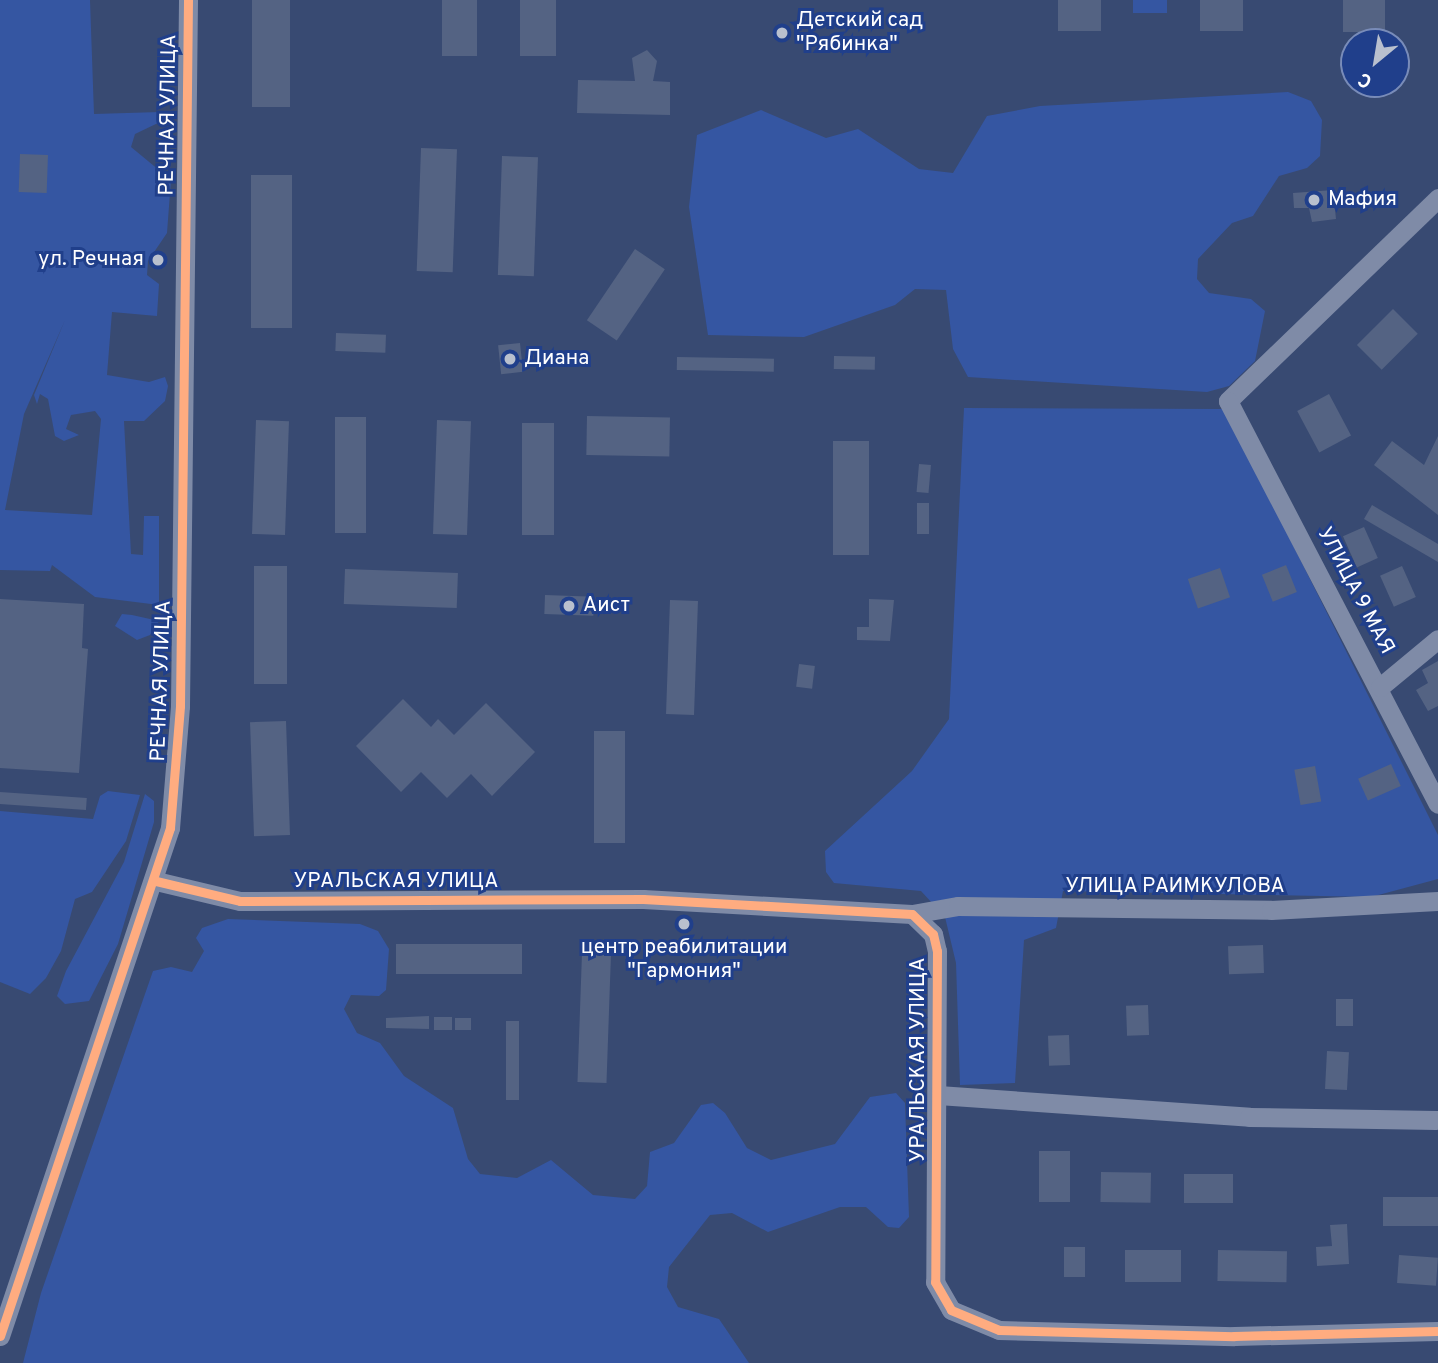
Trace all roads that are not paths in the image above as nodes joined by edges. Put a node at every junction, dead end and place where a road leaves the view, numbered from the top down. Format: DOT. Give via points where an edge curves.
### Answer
graph roads {
  1 [pos="188,0"];
  2 [pos="1438,198"];
  3 [pos="1438,639"];
  4 [pos="1380,687"];
  5 [pos="1438,804"];
  6 [pos="156,881"];
  7 [pos="1438,901"];
  8 [pos="912,914"];
  9 [pos="938,1096"];
  10 [pos="1436,1120"];
  11 [pos="1438,1331"];
  12 [pos="0,1336"];
  1 -- 6 [label="street, РЕЧНАЯ УЛИЦА" via="180,706 170,828"];
  2 -- 4 [label="street, УЛИЦА 9 МАЯ" via="1228,401"];
  3 -- 4 [label="street"];
  4 -- 5 [label="street, УЛИЦА 9 МАЯ"];
  6 -- 8 [label="street, УРАЛЬСКАЯ УЛИЦА" via="240,901 643,900"];
  6 -- 12 [label="street, РЕЧНАЯ УЛИЦА"];
  7 -- 8 [label="street, УЛИЦА РАИМКУЛОВА" via="1271,911 958,906"];
  8 -- 9 [label="street, УРАЛЬСКАЯ УЛИЦА" via="933,934 937,951"];
  9 -- 10 [label="street, УРАЛЬСКАЯ УЛИЦА" via="1249,1117"];
  9 -- 11 [label="street, УРАЛЬСКАЯ УЛИЦА" via="935,1282 951,1310 979,1326 1234,1336"];
}
